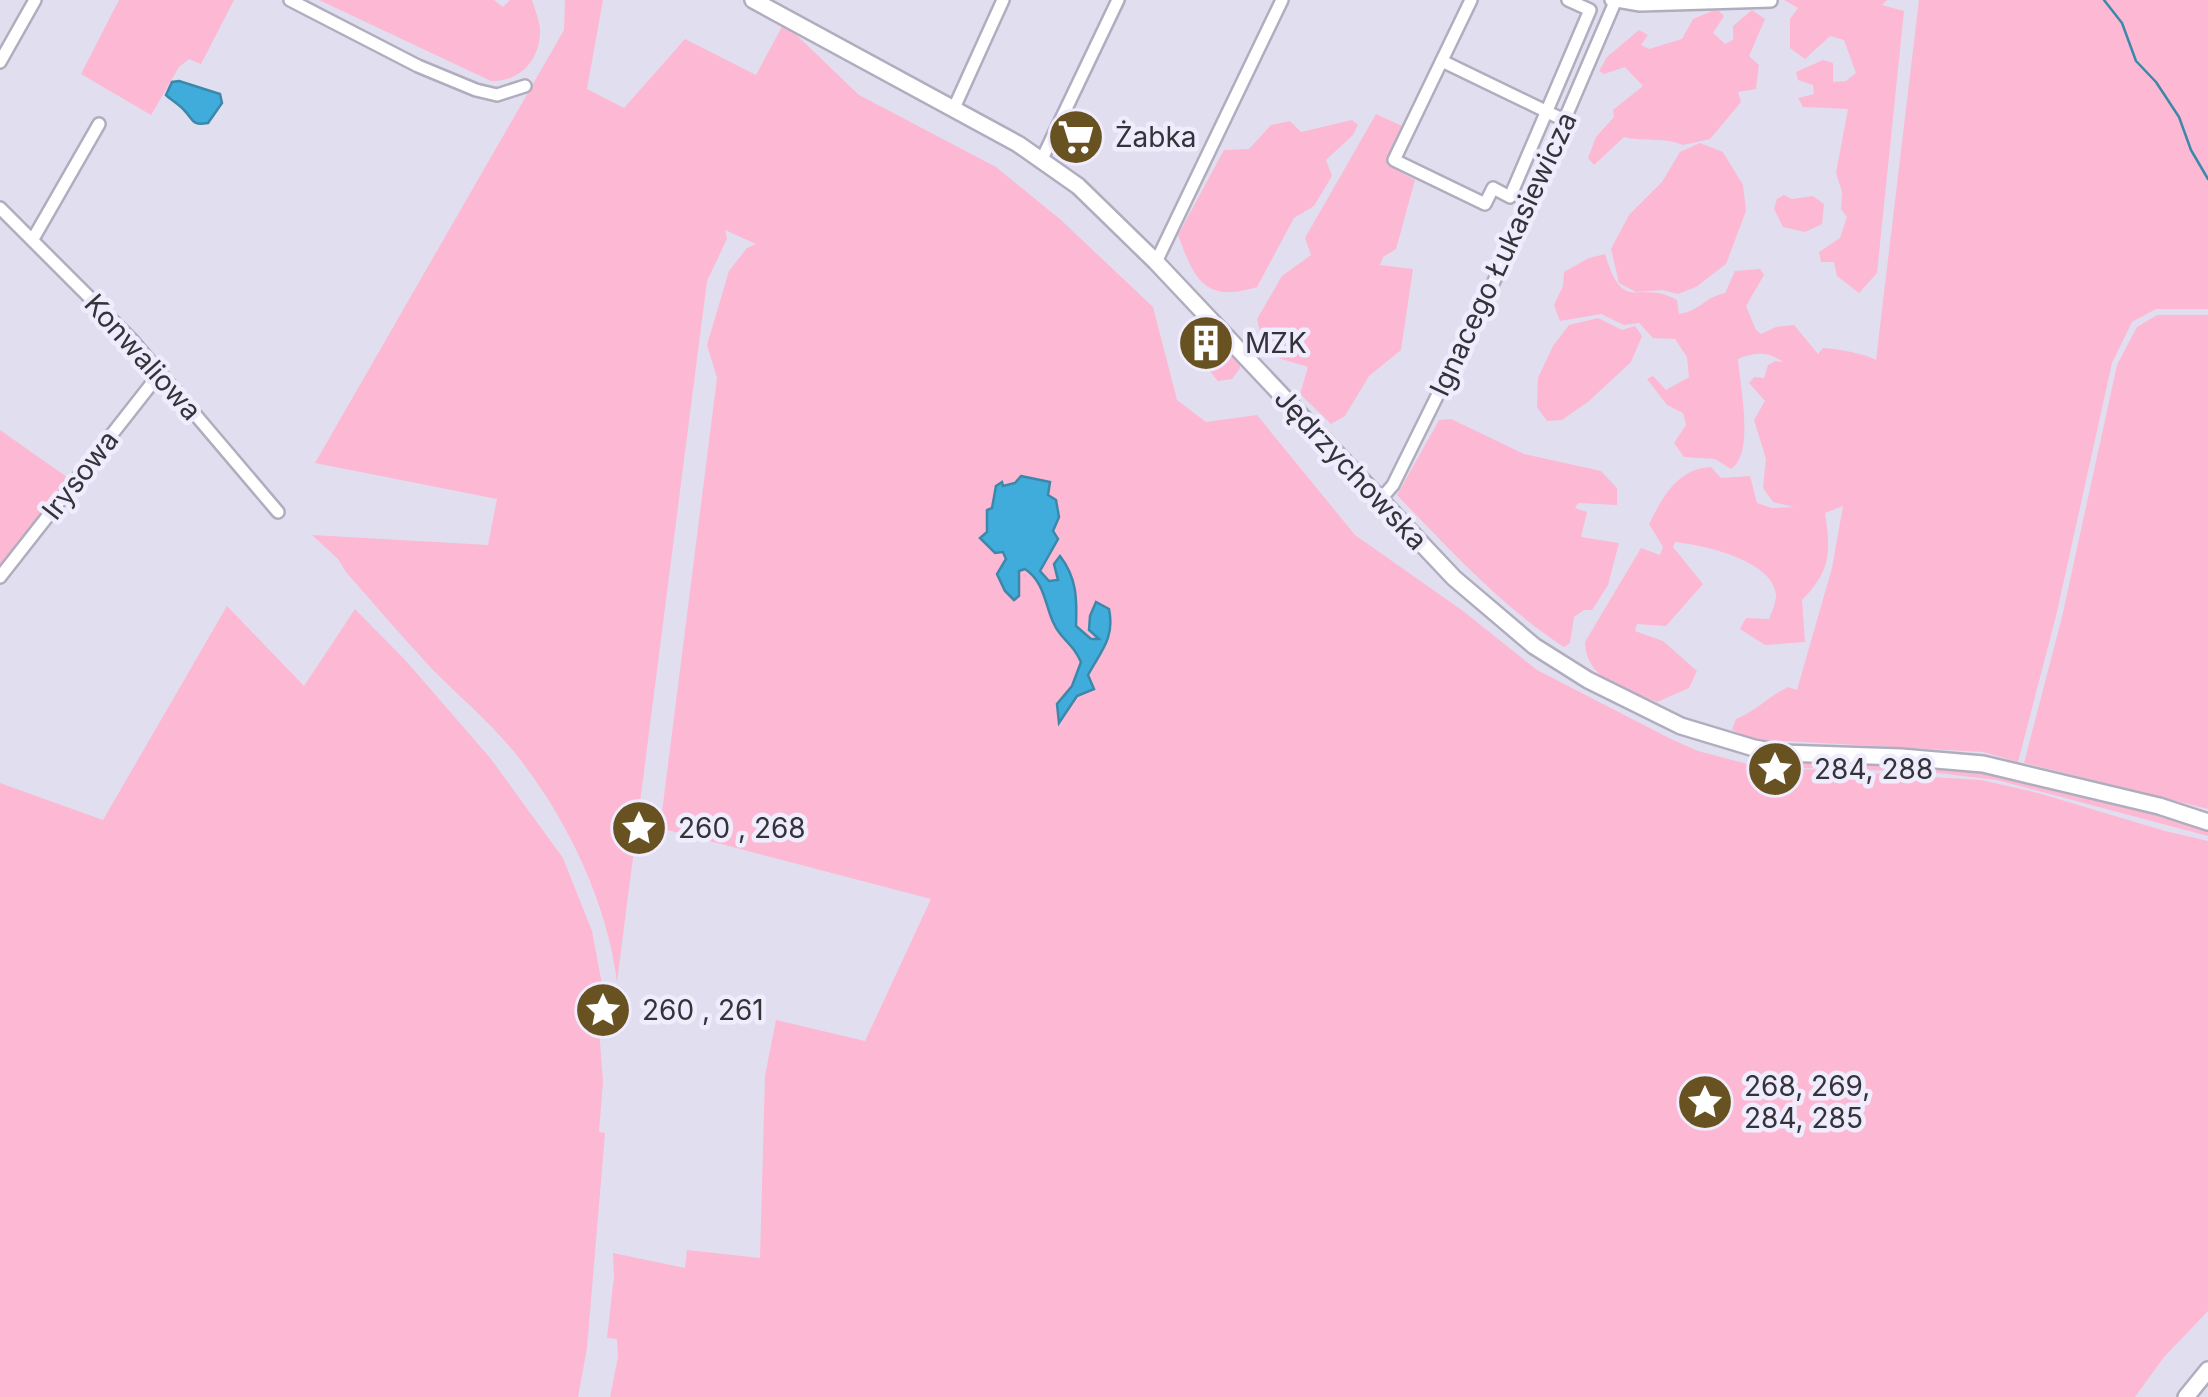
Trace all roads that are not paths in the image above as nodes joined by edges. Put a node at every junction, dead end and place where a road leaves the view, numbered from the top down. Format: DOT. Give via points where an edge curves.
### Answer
graph roads {
  1 [pos="35,0"];
  2 [pos="290,0"];
  3 [pos="753,0"];
  4 [pos="1003,0"];
  5 [pos="1118,0"];
  6 [pos="1282,0"];
  7 [pos="1471,0"];
  8 [pos="1568,0"];
  9 [pos="1613,1"];
  10 [pos="1771,1"];
  11 [pos="1442,61"];
  12 [pos="0,62"];
  13 [pos="525,86"];
  14 [pos="954,108"];
  15 [pos="1548,112"];
  16 [pos="1566,121"];
  17 [pos="99,124"];
  18 [pos="1052,138"];
  19 [pos="1068,146"];
  20 [pos="1042,159"];
  21 [pos="0,208"];
  22 [pos="34,239"];
  23 [pos="1156,262"];
  24 [pos="160,373"];
  25 [pos="1380,500"];
  26 [pos="278,512"];
  27 [pos="0,576"];
  28 [pos="2208,822"];
  29 [pos="2208,1370"];
  30 [pos="2186,1397"];
  1 -- 12 [label="street"];
  2 -- 13 [label="street" via="476,90 497,94"];
  3 -- 14 [label="main road, Jędrzychowska"];
  4 -- 14 [label="street"];
  5 -- 18 [label="street"];
  6 -- 23 [label="street"];
  7 -- 11 [label="street"];
  8 -- 15 [label="street" via="1590,10"];
  9 -- 10 [label="street"];
  9 -- 16 [label="street, Ignacego Łukasiewicza"];
  11 -- 15 [label="street"];
  11 -- 15 [label="street" via="1394,160 1432,179 1485,204 1493,188 1510,197"];
  14 -- 20 [label="main road, Jędrzychowska"];
  15 -- 16 [label="street"];
  16 -- 25 [label="street, Ignacego Łukasiewicza" via="1502,263"];
  17 -- 22 [label="street"];
  18 -- 19 [label="street"];
  18 -- 20 [label="street"];
  20 -- 23 [label="main road, Jędrzychowska"];
  21 -- 22 [label="street, Konwaliowa"];
  22 -- 24 [label="street, Konwaliowa"];
  23 -- 25 [label="main road, Jędrzychowska"];
  24 -- 26 [label="street, Konwaliowa"];
  24 -- 27 [label="street, Irysowa"];
  25 -- 28 [label="main road, Jędrzychowska" via="1454,578 1550,657 1681,726 1782,754 1983,764"];
  29 -- 30 [label="main road"];
}
